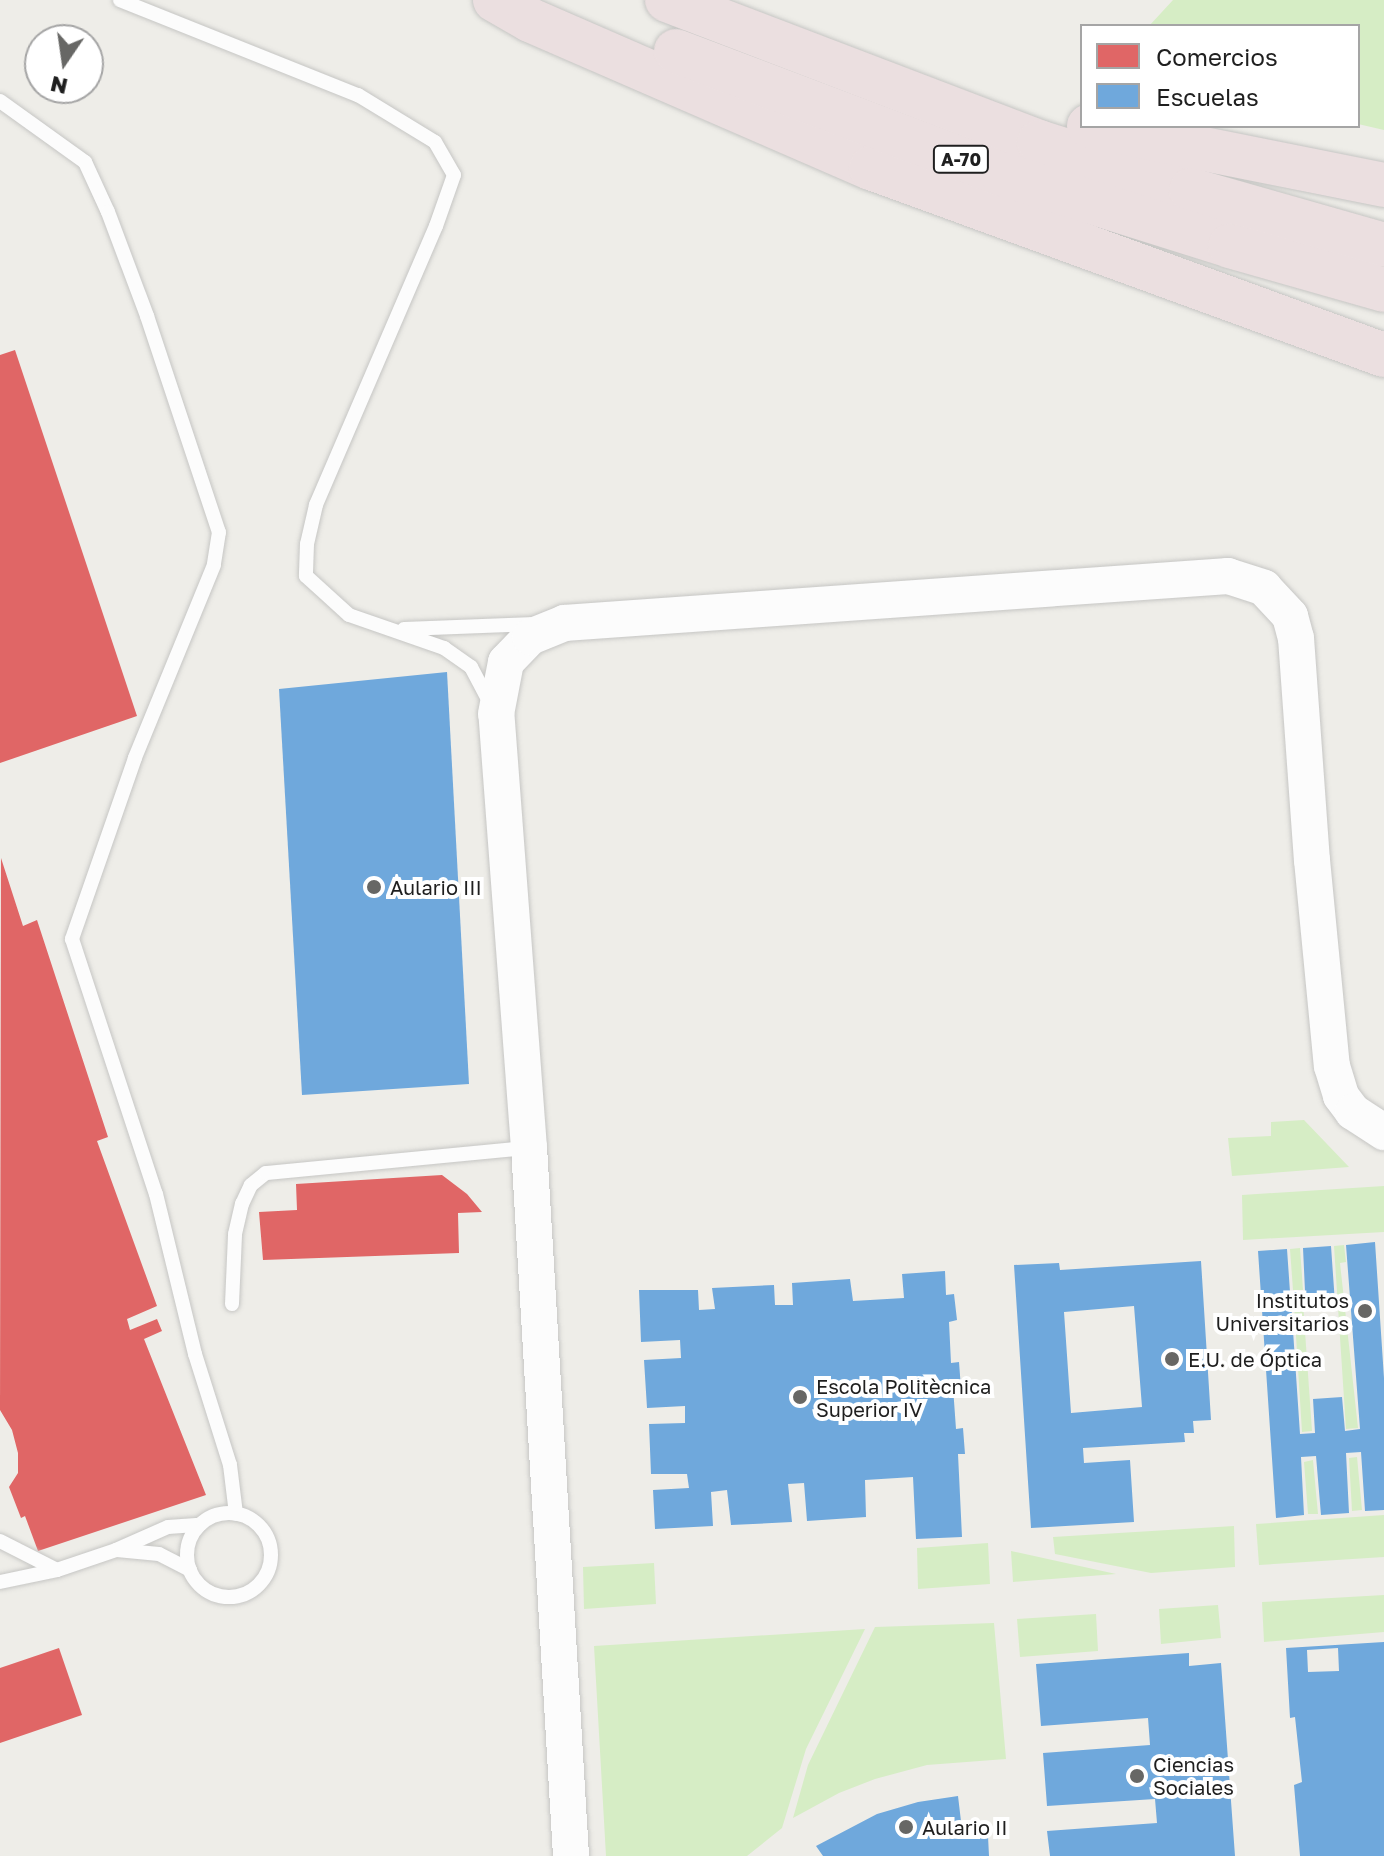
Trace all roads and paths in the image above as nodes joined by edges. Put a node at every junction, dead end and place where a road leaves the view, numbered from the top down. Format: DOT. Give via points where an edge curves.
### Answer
graph roads {
  1 [pos="120,0"];
  2 [pos="495,0"];
  3 [pos="547,0"];
  4 [pos="667,0"];
  5 [pos="843,70"];
  6 [pos="0,101"];
  7 [pos="1080,123"];
  8 [pos="1099,128"];
  9 [pos="1384,185"];
  10 [pos="1384,245"];
  11 [pos="1384,290"];
  12 [pos="1384,355"];
  13 [pos="564,623"];
  14 [pos="399,629"];
  15 [pos="496,714"];
  16 [pos="1384,1132"];
  17 [pos="529,1148"];
  18 [pos="232,1304"];
  19 [pos="236,1514"];
  20 [pos="200,1525"];
  21 [pos="0,1541"];
  22 [pos="116,1550"];
  23 [pos="57,1570"];
  24 [pos="190,1570"];
  25 [pos="0,1582"];
  26 [pos="571,1856"];
  1 -- 14 [label="lane" via="358,95 435,142 454,175 316,505 307,544 306,576 349,615"];
  2 -- 12 [label="highway" via="871,168"];
  3 -- 11 [label="highway, A-70" via="1002,174"];
  4 -- 5 [label="highway, A-70"];
  5 -- 7 [label="highway" via="944,85"];
  5 -- 10 [label="highway, A-70" via="1039,142"];
  6 -- 19 [label="lane" via="85,162 142,303 219,532 214,565 135,758 72,939 156,1194 195,1354 230,1465"];
  8 -- 9 [label="highway"];
  13 -- 14 [label="lane"];
  13 -- 15 [label="street" via="530,637 506,662"];
  13 -- 16 [label="street" via="1228,576 1264,588 1290,616 1296,638 1332,1066 1341,1096 1353,1112"];
  14 -- 15 [label="lane" via="444,648 471,667"];
  15 -- 17 [label="street"];
  17 -- 18 [label="lane" via="266,1173 251,1185 242,1204"];
  17 -- 26 [label="street"];
  19 -- 20 [label="lane" via="215,1515"];
  19 -- 24 [label="lane" via="257,1523 266,1534 271,1563 266,1576 253,1590 229,1597 201,1587"];
  20 -- 22 [label="lane" via="168,1527"];
  20 -- 24 [label="lane" via="187,1547"];
  21 -- 23 [label="lane"];
  22 -- 23 [label="lane"];
  22 -- 24 [label="lane" via="159,1554"];
  23 -- 25 [label="lane"];
}
